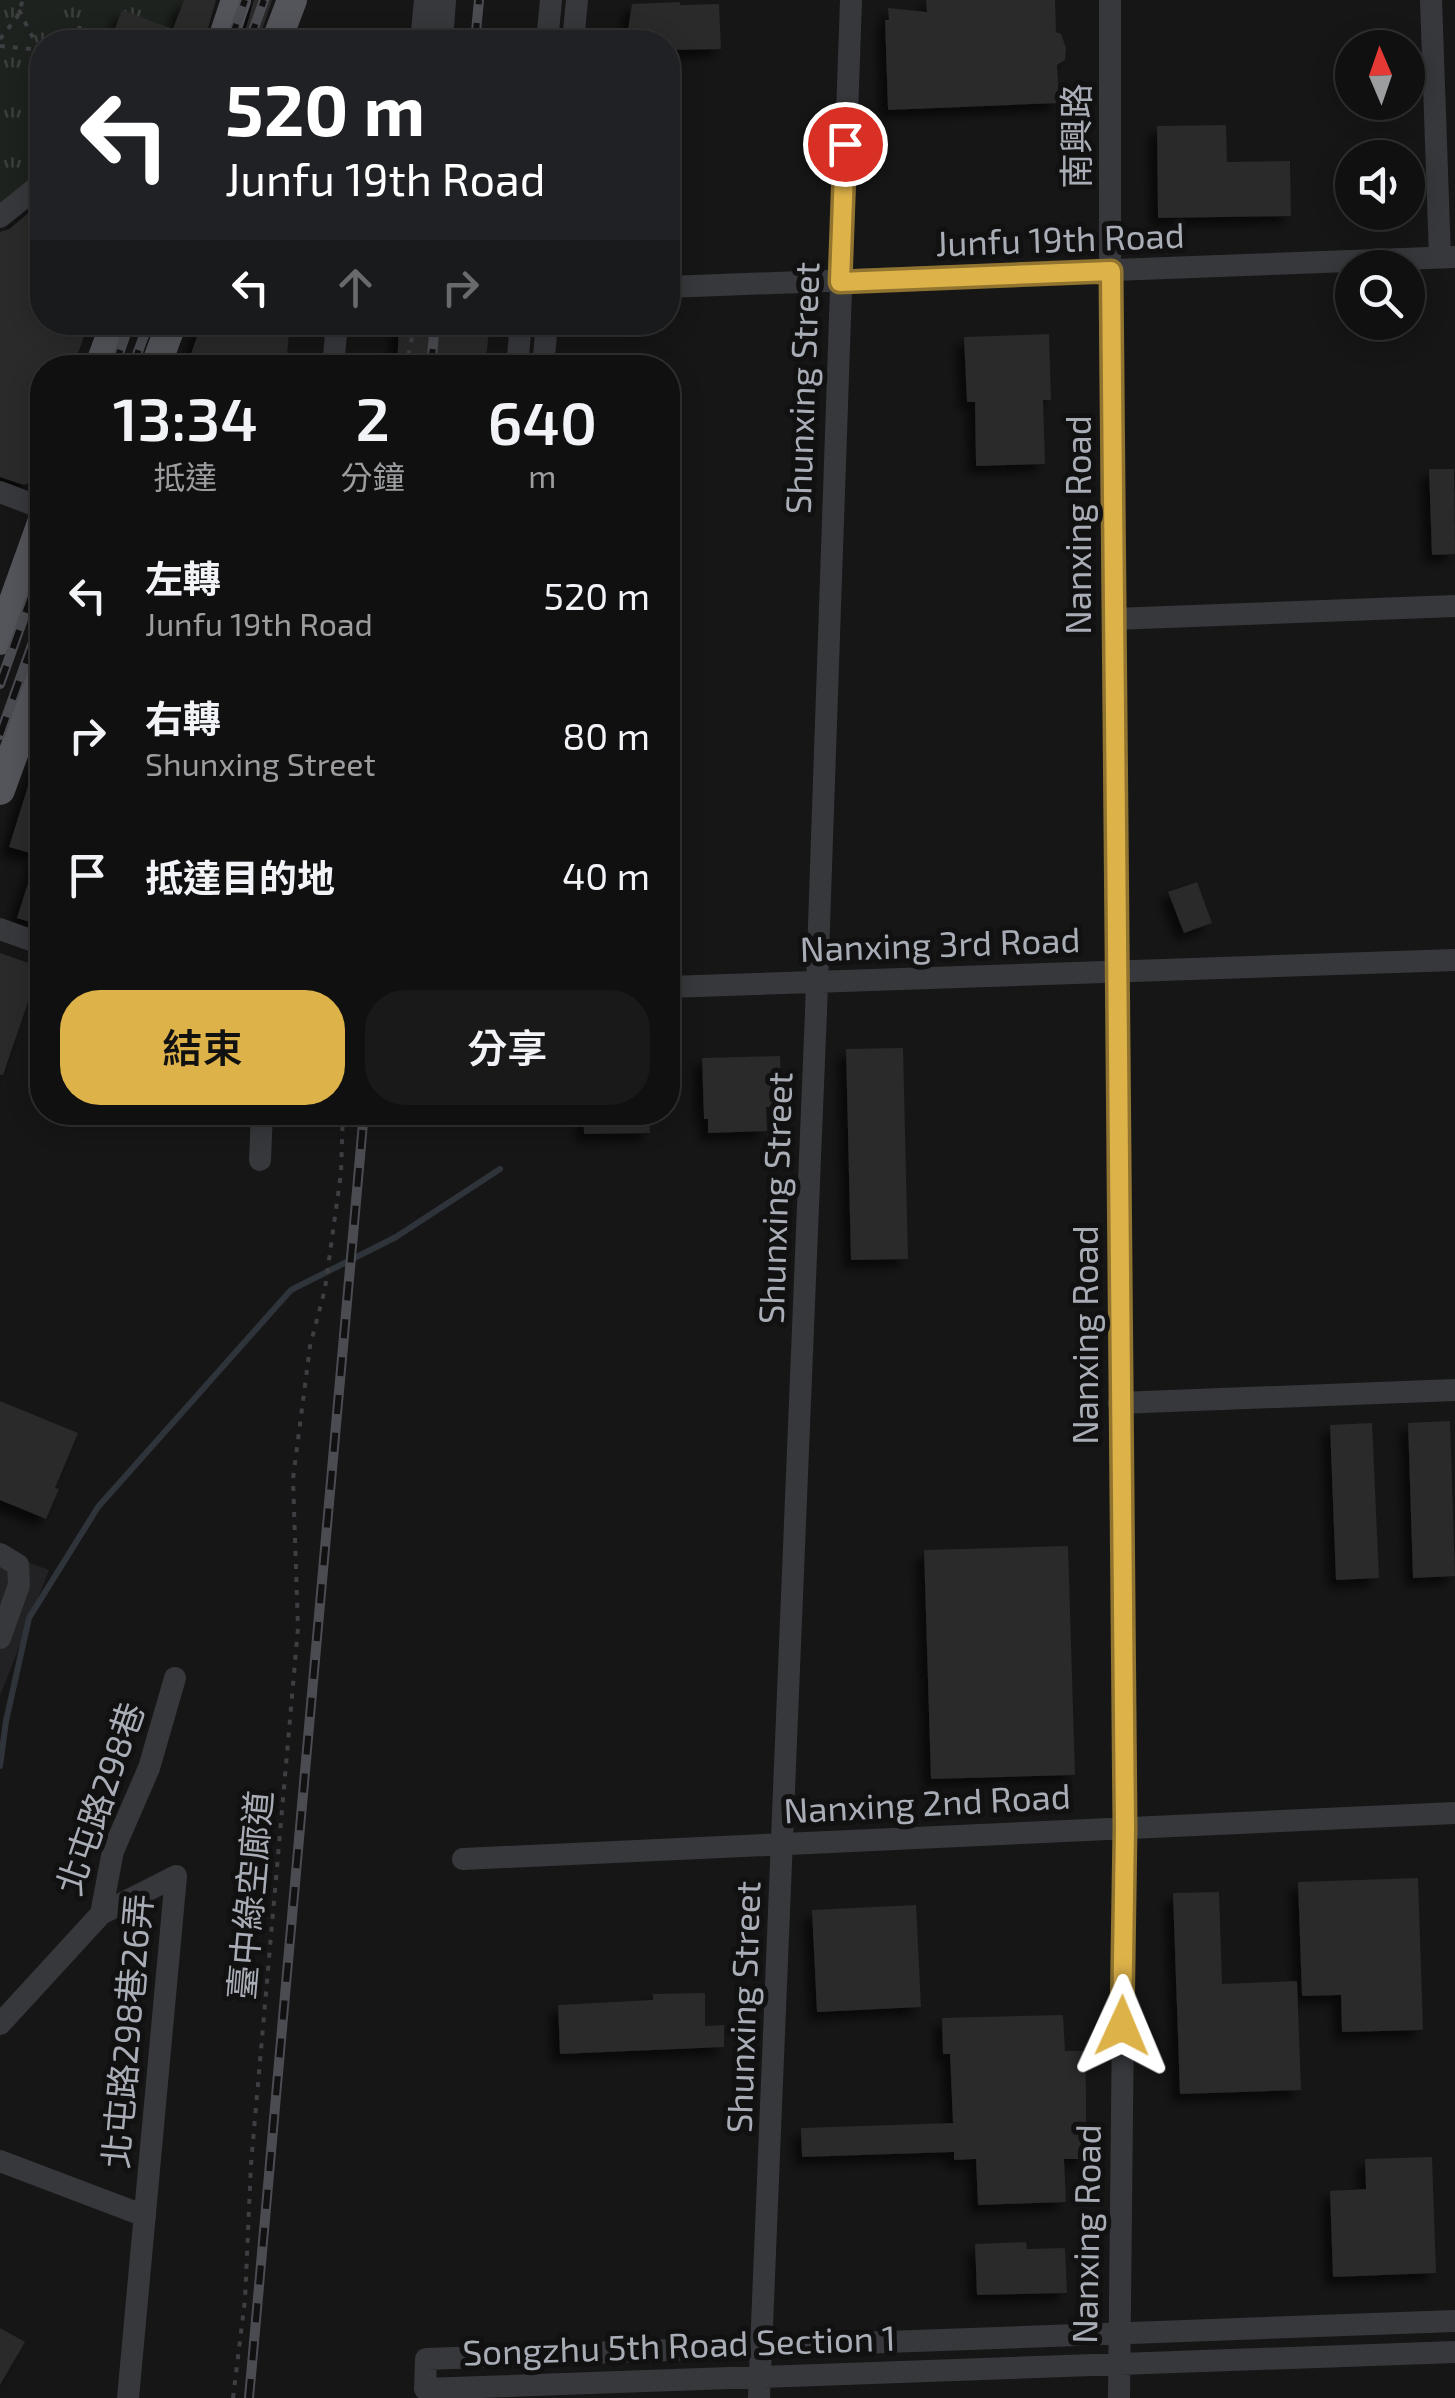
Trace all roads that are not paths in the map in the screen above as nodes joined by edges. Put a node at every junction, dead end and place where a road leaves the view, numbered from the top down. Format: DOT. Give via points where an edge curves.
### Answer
graph roads {
  1 [pos="236,0"];
  2 [pos="292,0"];
  3 [pos="425,0"];
  4 [pos="445,0"];
  5 [pos="550,0"];
  6 [pos="576,0"];
  7 [pos="852,0"];
  8 [pos="1110,0"];
  9 [pos="1439,15"];
  10 [pos="226,30"];
  11 [pos="281,30"];
  12 [pos="422,30"];
  13 [pos="443,30"];
  14 [pos="548,30"];
  15 [pos="574,30"];
  16 [pos="30,193"];
  17 [pos="0,217"];
  18 [pos="1448,257"];
  19 [pos="1111,271"];
  20 [pos="840,282"];
  21 [pos="680,287"];
  22 [pos="0,492"];
  23 [pos="30,503"];
  24 [pos="30,556"];
  25 [pos="1455,606"];
  26 [pos="1114,619"];
  27 [pos="0,640"];
  28 [pos="30,707"];
  29 [pos="0,790"];
  30 [pos="0,929"];
  31 [pos="30,940"];
  32 [pos="1455,960"];
  33 [pos="1117,972"];
  34 [pos="816,982"];
  35 [pos="680,987"];
  36 [pos="261,1125"];
  37 [pos="260,1160"];
  38 [pos="1455,1390"];
  39 [pos="1119,1403"];
  40 [pos="0,1554"];
  41 [pos="0,1638"];
  42 [pos="175,1678"];
  43 [pos="1455,1813"];
  44 [pos="1125,1828"];
  45 [pos="784,1843"];
  46 [pos="463,1859"];
  47 [pos="101,1914"];
  48 [pos="0,2024"];
  49 [pos="0,2161"];
  50 [pos="144,2216"];
  51 [pos="1455,2320"];
  52 [pos="1119,2333"];
  53 [pos="762,2349"];
  54 [pos="1455,2352"];
  55 [pos="1118,2363"];
  56 [pos="760,2387"];
  57 [pos="128,2398"];
  58 [pos="1119,2398"];
  1 -- 10 [label="main road"];
  2 -- 11 [label="main road"];
  3 -- 12 [label="street"];
  4 -- 13 [label="street"];
  5 -- 14 [label="street"];
  6 -- 15 [label="street"];
  7 -- 20 [label="street, Shunxing Street"];
  8 -- 19 [label="street, 南興路"];
  9 -- 18 [label="street"];
  16 -- 17 [label="street"];
  18 -- 19 [label="street, Junfu 19th Road"];
  19 -- 20 [label="street, Junfu 19th Road"];
  19 -- 26 [label="street, Nanxing Road"];
  20 -- 21 [label="street, Junfu 19th Road"];
  20 -- 34 [label="street, Shunxing Street"];
  22 -- 23 [label="street"];
  24 -- 27 [label="main road"];
  25 -- 26 [label="street"];
  26 -- 33 [label="street, Nanxing Road"];
  28 -- 29 [label="main road"];
  30 -- 31 [label="street"];
  32 -- 33 [label="street, Nanxing 3rd Road"];
  33 -- 34 [label="street, Nanxing 3rd Road"];
  33 -- 39 [label="street, Nanxing Road"];
  34 -- 35 [label="street, Nanxing 3rd Road"];
  34 -- 45 [label="street, Shunxing Street"];
  36 -- 37 [label="street"];
  38 -- 39 [label="street"];
  39 -- 44 [label="street, Nanxing Road"];
  40 -- 41 [label="street" via="18,1565"];
  42 -- 47 [label="street, 北屯路298巷" via="114,1852"];
  43 -- 44 [label="street, Nanxing 2nd Road"];
  44 -- 45 [label="street, Nanxing 2nd Road"];
  44 -- 52 [label="street, Nanxing Road"];
  45 -- 46 [label="street, Nanxing 2nd Road"];
  45 -- 53 [label="street, Shunxing Street"];
  47 -- 48 [label="street, 北屯路298巷"];
  47 -- 50 [label="street, 北屯路298巷26弄" via="176,1876"];
  49 -- 50 [label="street, 北屯路298巷26弄"];
  50 -- 57 [label="street, 北屯路298巷26弄"];
  51 -- 52 [label="street, Songzhu 5th Road Section 1"];
  52 -- 53 [label="street, Songzhu 5th Road Section 1"];
  52 -- 55 [label="street, Nanxing Road"];
  53 -- 56 [label="street, Shunxing Street"];
  53 -- 56 [label="street, Songzhu 5th Road Section 1" via="426,2360 425,2388"];
  54 -- 55 [label="street, Songzhu 5th Road Section 1"];
  55 -- 56 [label="street, Songzhu 5th Road Section 1"];
  55 -- 58 [label="street, Nanxing Road"];
}
